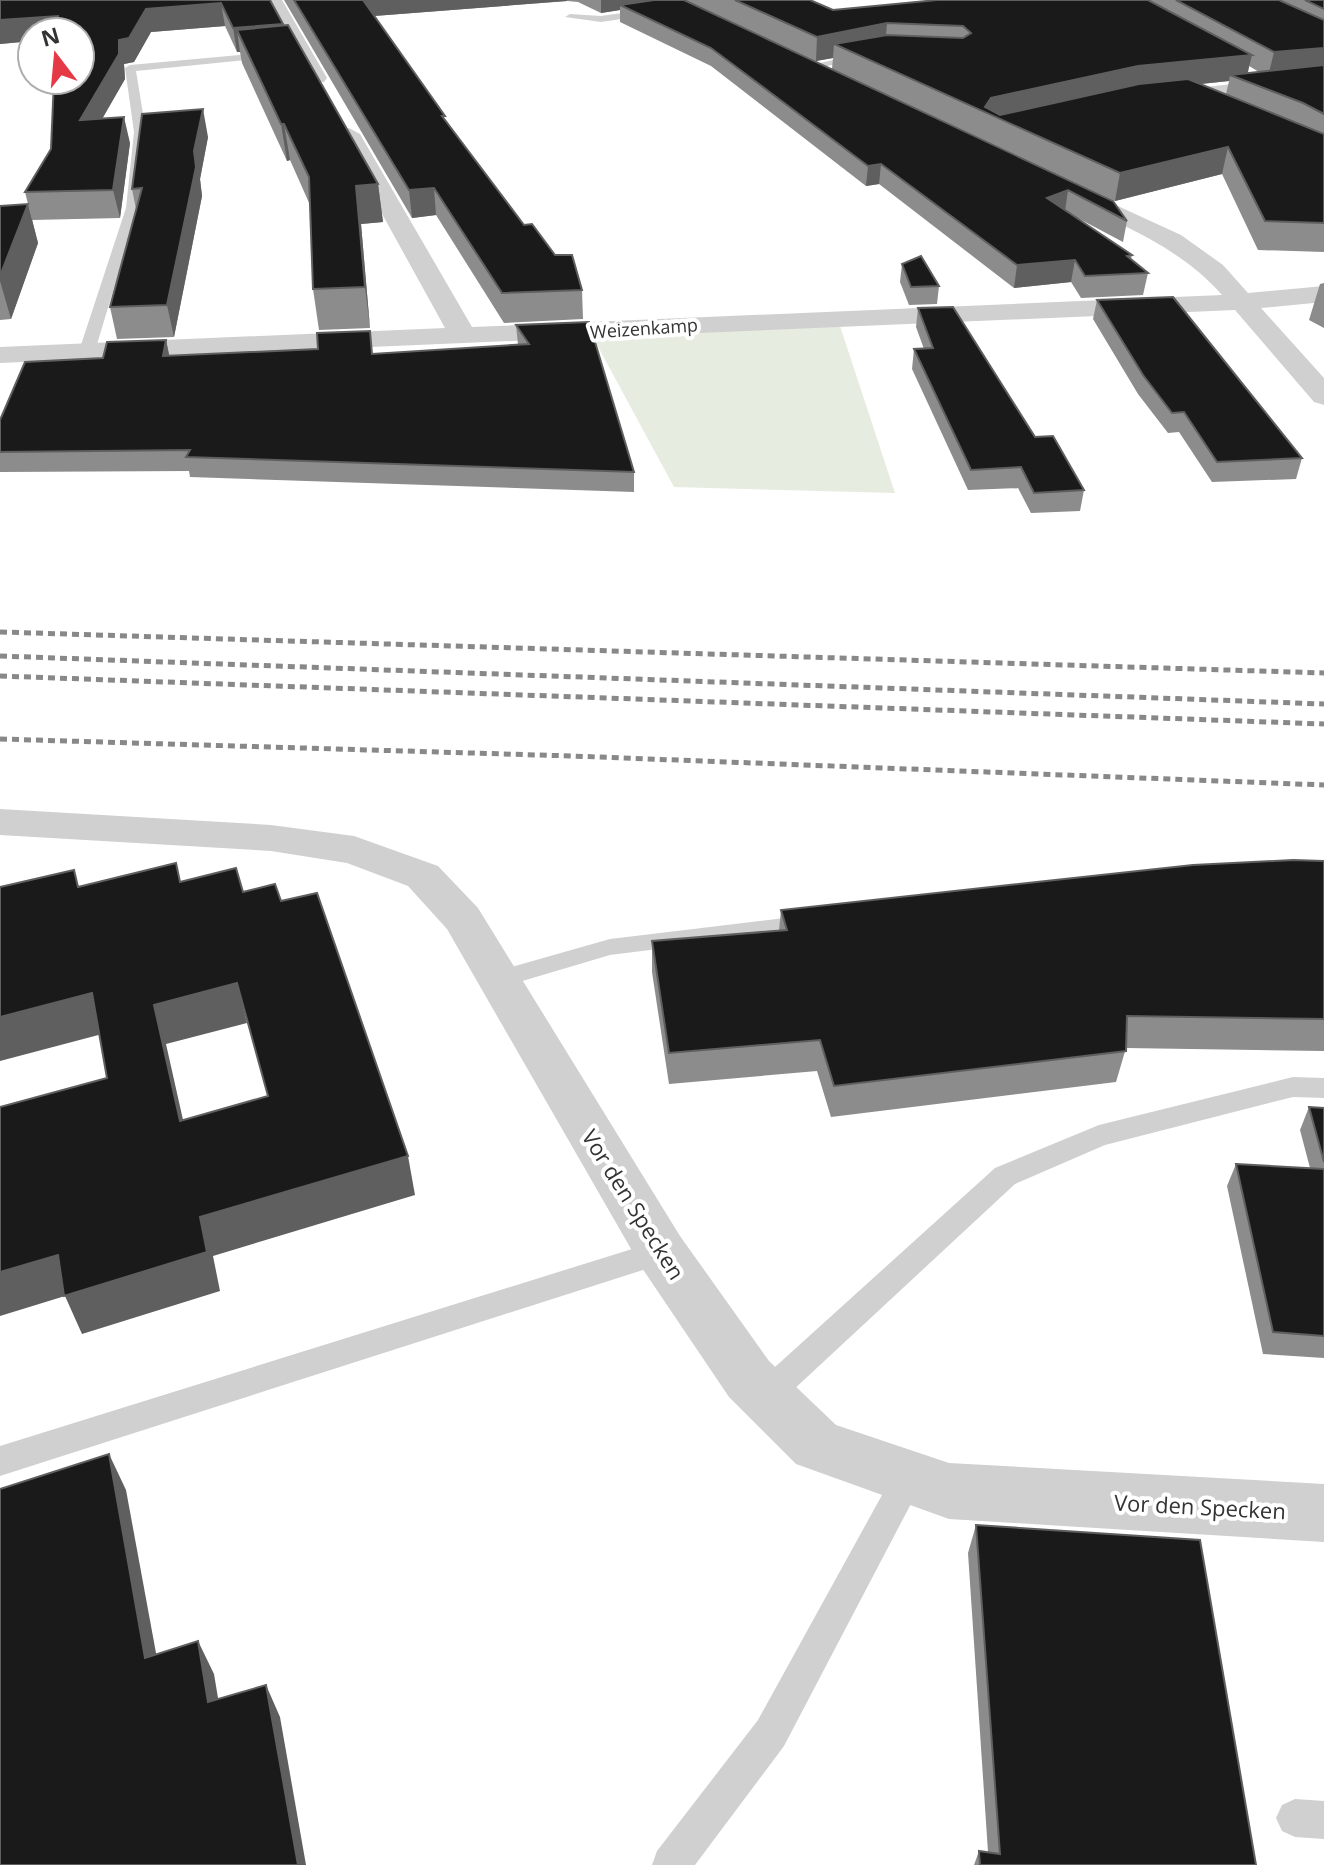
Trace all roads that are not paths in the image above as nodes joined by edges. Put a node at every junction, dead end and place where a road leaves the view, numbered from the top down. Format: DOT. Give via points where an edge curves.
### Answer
graph roads {
  1 [pos="273,0"];
  2 [pos="665,5"];
  3 [pos="570,17"];
  4 [pos="302,52"];
  5 [pos="877,54"];
  6 [pos="800,64"];
  7 [pos="835,80"];
  8 [pos="1324,80"];
  9 [pos="325,92"];
  10 [pos="1185,94"];
  11 [pos="1134,100"];
  12 [pos="1229,112"];
  13 [pos="340,118"];
  14 [pos="1046,180"];
  15 [pos="1324,294"];
  16 [pos="1239,302"];
  17 [pos="464,337"];
  18 [pos="87,351"];
  19 [pos="0,355"];
  20 [pos="1324,396"];
  21 [pos="0,822"];
  22 [pos="832,921"];
  23 [pos="499,979"];
  24 [pos="1324,1088"];
  25 [pos="661,1252"];
  26 [pos="766,1395"];
  27 [pos="0,1461"];
  28 [pos="909,1477"];
  29 [pos="1324,1513"];
  30 [pos="671,1865"];
  1 -- 4 [label="street"];
  2 -- 3 [label="lane" via="601,19"];
  4 -- 9 [label="street"];
  4 -- 18 [label="lane" via="130,68 140,132 132,208"];
  5 -- 6 [label="lane"];
  6 -- 7 [label="street"];
  8 -- 10 [label="street" via="1264,81"];
  10 -- 11 [label="street"];
  10 -- 12 [label="street"];
  13 -- 17 [label="street"];
  14 -- 16 [label="street" via="1172,240 1214,270"];
  15 -- 16 [label="street, Weizenkamp"];
  16 -- 17 [label="street, Weizenkamp"];
  16 -- 20 [label="street"];
  17 -- 18 [label="street, Weizenkamp"];
  18 -- 19 [label="street, Weizenkamp"];
  21 -- 23 [label="street, Vor den Specken" via="271,838 354,850 423,876 463,919"];
  22 -- 23 [label="lane" via="610,947"];
  23 -- 25 [label="street, Vor den Specken"];
  24 -- 26 [label="lane" via="1293,1087 1099,1136 1005,1176"];
  25 -- 26 [label="street, Vor den Specken" via="749,1379"];
  25 -- 27 [label="lane"];
  26 -- 28 [label="street, Vor den Specken" via="817,1445"];
  28 -- 29 [label="street, Vor den Specken" via="949,1491"];
  28 -- 30 [label="lane" via="771,1733"];
}
